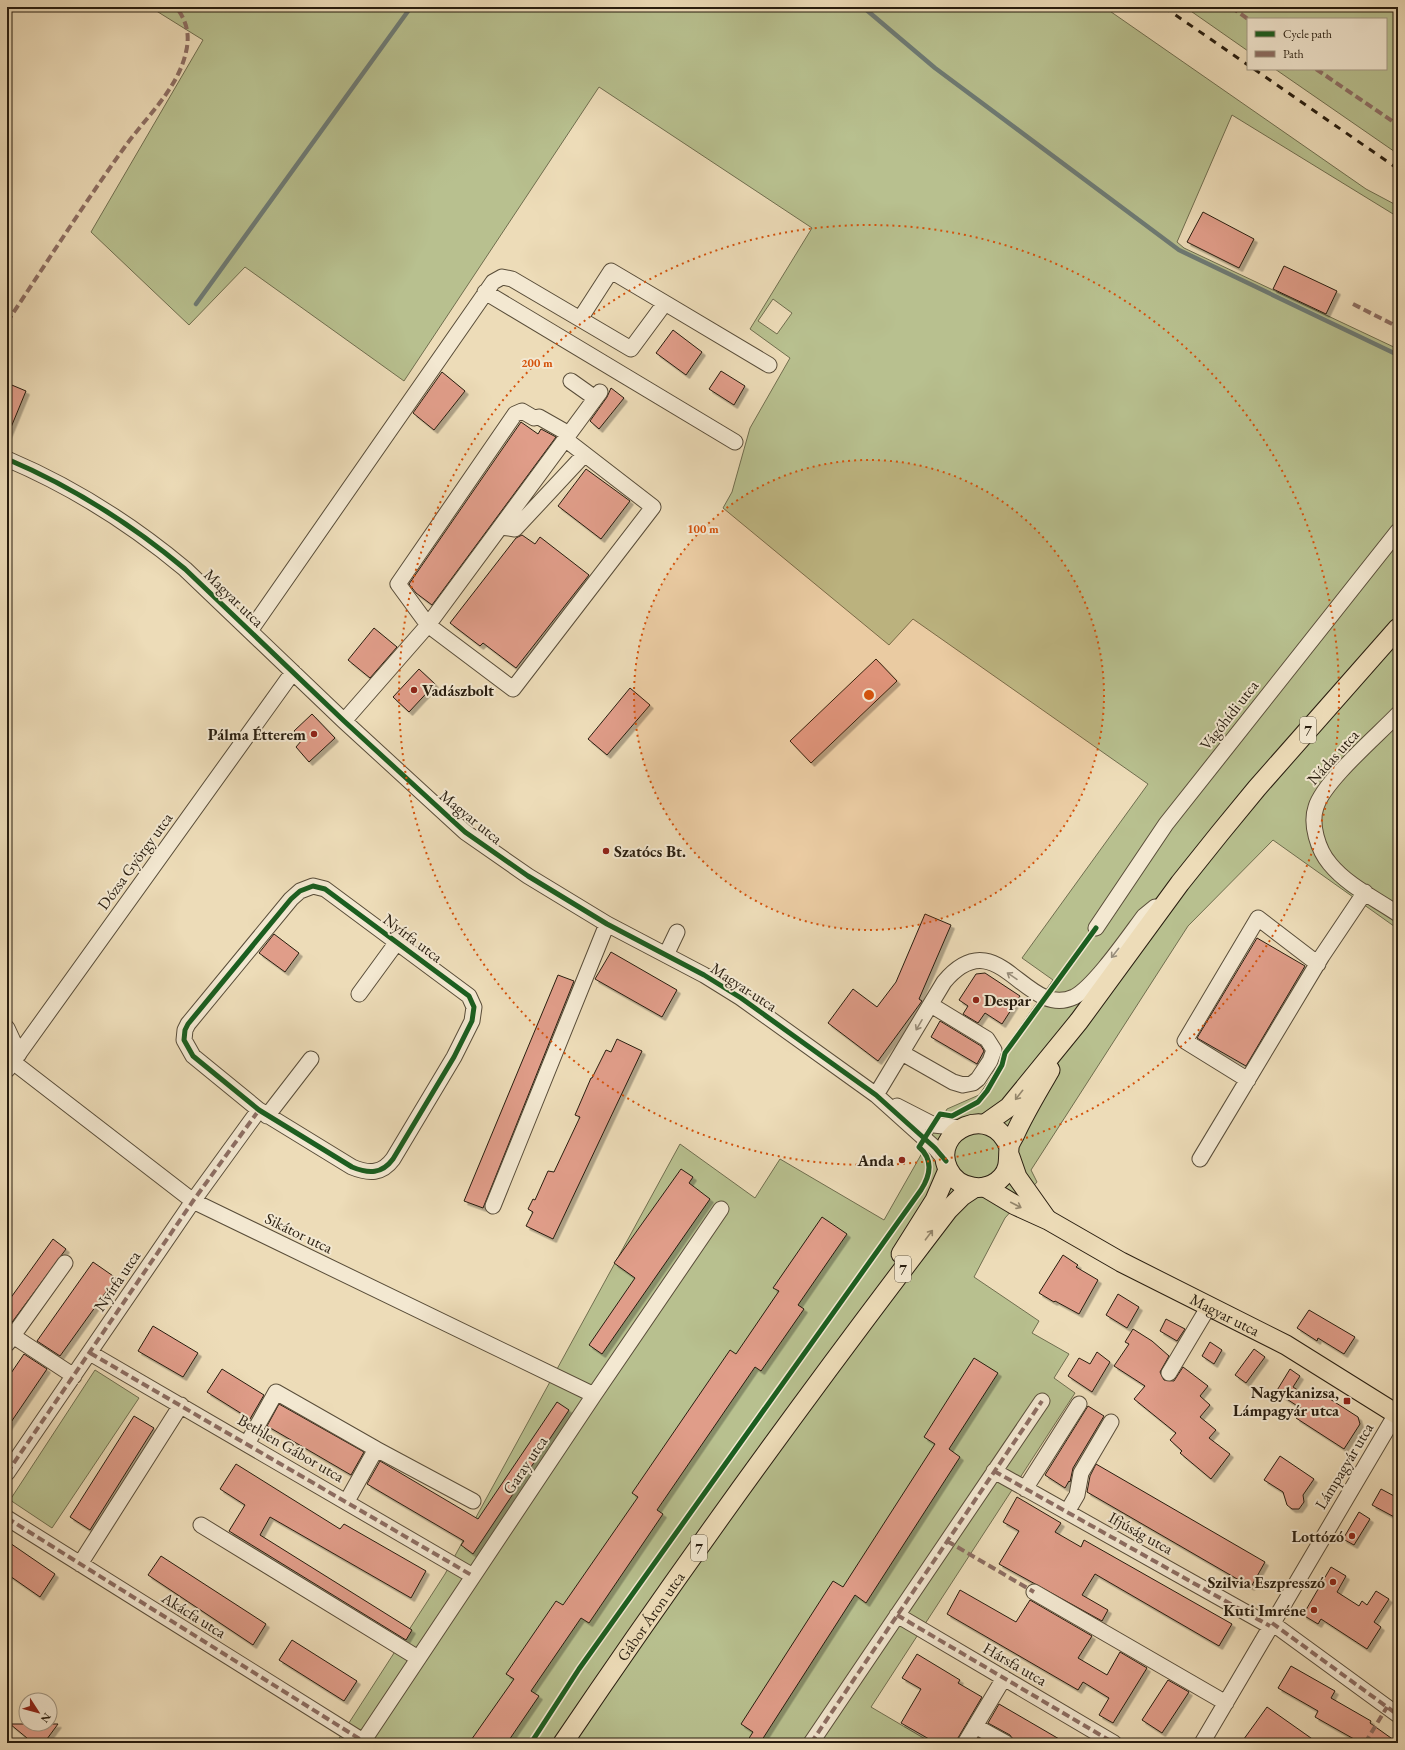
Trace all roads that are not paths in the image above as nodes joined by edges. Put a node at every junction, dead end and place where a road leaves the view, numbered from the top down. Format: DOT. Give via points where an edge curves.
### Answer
graph roads {
  1 [pos="487,289"];
  2 [pos="665,303"];
  3 [pos="580,319"];
  4 [pos="769,365"];
  5 [pos="571,381"];
  6 [pos="567,436"];
  7 [pos="735,442"];
  8 [pos="584,455"];
  9 [pos="7,458"];
  10 [pos="501,527"];
  11 [pos="1398,531"];
  12 [pos="428,624"];
  13 [pos="1398,628"];
  14 [pos="250,631"];
  15 [pos="293,672"];
  16 [pos="1398,714"];
  17 [pos="344,721"];
  18 [pos="1180,884"];
  19 [pos="1365,892"];
  20 [pos="1398,914"];
  21 [pos="607,924"];
  22 [pos="1096,928"];
  23 [pos="677,932"];
  24 [pos="397,942"];
  25 [pos="666,955"];
  26 [pos="1318,964"];
  27 [pos="359,994"];
  28 [pos="931,1005"];
  29 [pos="1079,1021"];
  30 [pos="7,1028"];
  31 [pos="902,1053"];
  32 [pos="311,1059"];
  33 [pos="13,1062"];
  34 [pos="1248,1080"];
  35 [pos="876,1095"];
  36 [pos="263,1113"];
  37 [pos="985,1124"];
  38 [pos="961,1128"];
  39 [pos="1009,1152"];
  40 [pos="1200,1159"];
  41 [pos="947,1165"];
  42 [pos="979,1188"];
  43 [pos="193,1201"];
  44 [pos="493,1206"];
  45 [pos="721,1209"];
  46 [pos="1048,1220"];
  47 [pos="65,1263"];
  48 [pos="1209,1306"];
  49 [pos="10,1340"];
  50 [pos="90,1352"];
  51 [pos="837,1355"];
  52 [pos="1169,1373"];
  53 [pos="74,1376"];
  54 [pos="594,1395"];
  55 [pos="1042,1401"];
  56 [pos="1079,1404"];
  57 [pos="181,1405"];
  58 [pos="1397,1415"];
  59 [pos="1111,1422"];
  60 [pos="247,1444"];
  61 [pos="376,1449"];
  62 [pos="994,1471"];
  63 [pos="7,1473"];
  64 [pos="1025,1489"];
  65 [pos="347,1501"];
  66 [pos="473,1501"];
  67 [pos="1067,1512"];
  68 [pos="7,1518"];
  69 [pos="201,1525"];
  70 [pos="80,1564"];
  71 [pos="473,1576"];
  72 [pos="1034,1592"];
  73 [pos="897,1616"];
  74 [pos="1271,1625"];
  75 [pos="418,1658"];
  76 [pos="1004,1678"];
  77 [pos="1226,1704"];
  78 [pos="1398,1715"];
  79 [pos="975,1726"];
  80 [pos="362,1742"];
  81 [pos="563,1743"];
  82 [pos="811,1743"];
  83 [pos="965,1743"];
  84 [pos="1006,1743"];
  85 [pos="1114,1743"];
  86 [pos="1202,1743"];
  1 -- 3 [label="street" via="497,278 507,277"];
  1 -- 7 [label="street"];
  1 -- 14 [label="street"];
  2 -- 3 [label="street" via="631,349"];
  2 -- 3 [label="street" via="610,271"];
  2 -- 4 [label="street"];
  5 -- 6 [label="street" via="597,395"];
  6 -- 8 [label="street"];
  6 -- 10 [label="street"];
  6 -- 12 [label="street" via="539,417 534,418 522,411 514,414 398,584"];
  8 -- 10 [label="street" via="515,529"];
  8 -- 12 [label="street" via="653,507 513,689"];
  9 -- 14 [label="street, Magyar utca" via="75,491 134,528 185,568"];
  10 -- 12 [label="street"];
  11 -- 22 [label="street, Vágóhídi utca" via="1166,824"];
  12 -- 17 [label="street"];
  13 -- 18 [label="main road, 7" via="1257,788"];
  14 -- 15 [label="street, Magyar utca"];
  15 -- 17 [label="street, Magyar utca"];
  15 -- 33 [label="street, Dózsa György utca"];
  16 -- 19 [label="street, Nádas utca" via="1335,778 1320,798 1314,814 1317,838 1324,856 1339,873"];
  17 -- 21 [label="street, Magyar utca" via="471,837 528,876"];
  18 -- 28 [label="street, one-way" via="1144,916 1088,987 1073,998 1046,998 996,965 978,960 963,965 951,974"];
  18 -- 29 [label="main road, 7"];
  19 -- 20 [label="street, Nádas utca"];
  19 -- 26 [label="street"];
  21 -- 25 [label="street, Magyar utca"];
  21 -- 44 [label="street"];
  23 -- 25 [label="street"];
  24 -- 27 [label="street"];
  24 -- 36 [label="street, Nyírfa utca" via="325,889 319,886 307,887 291,899 188,1024 184,1040 193,1056"];
  24 -- 36 [label="street, Nyírfa utca" via="469,996 474,1007 472,1021 454,1057 394,1159 388,1166 377,1171 359,1170"];
  25 -- 35 [label="street, Magyar utca" via="722,985"];
  26 -- 34 [label="street"];
  26 -- 34 [label="street" via="1258,918 1185,1041"];
  28 -- 31 [label="street, one-way"];
  28 -- 31 [label="street" via="987,1039 994,1050 990,1062 973,1083 963,1085"];
  29 -- 37 [label="main road, 7, one-way" via="1009,1107"];
  29 -- 39 [label="main road, 7" via="1023,1117"];
  30 -- 33 [label="street, Sikátor utca"];
  31 -- 35 [label="street"];
  32 -- 36 [label="street"];
  33 -- 43 [label="street, Sikátor utca"];
  34 -- 40 [label="street"];
  35 -- 38 [label="street, Magyar utca" via="934,1125"];
  35 -- 41 [label="street, Magyar utca" via="935,1148"];
  36 -- 43 [label="street, Nyírfa utca"];
  37 -- 38 [label="main road, 7" via="977,1123"];
  37 -- 39 [label="main road" via="1003,1135"];
  38 -- 41 [label="main road, 7" via="948,1142"];
  39 -- 42 [label="main road, 7" via="1008,1167 1002,1176 994,1183"];
  39 -- 46 [label="main road, Magyar utca" via="1017,1177"];
  41 -- 42 [label="main road" via="959,1182"];
  41 -- 51 [label="main road, Gábor Áron utca / 7" via="934,1200"];
  42 -- 46 [label="main road, Magyar utca, one-way"];
  51 -- 42 [label="main road, Gábor Áron utca / 7, one-way" via="948,1210 962,1196"];
  43 -- 50 [label="street, Nyírfa utca"];
  43 -- 54 [label="street, Sikátor utca"];
  45 -- 54 [label="street, Garay utca"];
  46 -- 48 [label="main road, Magyar utca" via="1121,1262"];
  47 -- 49 [label="street"];
  48 -- 52 [label="street"];
  48 -- 58 [label="main road, Magyar utca" via="1286,1345"];
  49 -- 53 [label="street"];
  50 -- 53 [label="street, Nyírfa utca"];
  50 -- 57 [label="street, Bethlen Gábor utca"];
  51 -- 81 [label="main road, Gábor Áron utca / 7" via="621,1657"];
  53 -- 63 [label="street, Nyírfa utca"];
  54 -- 71 [label="street, Garay utca"];
  55 -- 62 [label="street"];
  56 -- 64 [label="street"];
  57 -- 60 [label="street, Bethlen Gábor utca"];
  57 -- 70 [label="street"];
  58 -- 74 [label="street, Lámpagyár utca"];
  59 -- 67 [label="street" via="1081,1473 1077,1495"];
  60 -- 61 [label="street" via="276,1392"];
  60 -- 65 [label="street, Bethlen Gábor utca"];
  61 -- 65 [label="street"];
  61 -- 66 [label="street"];
  62 -- 64 [label="street, Ifjúság utca"];
  62 -- 73 [label="street"];
  64 -- 67 [label="street, Ifjúság utca"];
  65 -- 71 [label="street, Bethlen Gábor utca"];
  67 -- 74 [label="street, Ifjúság utca"];
  68 -- 70 [label="street, Akácfa utca"];
  69 -- 75 [label="street"];
  70 -- 80 [label="street, Akácfa utca"];
  71 -- 75 [label="street, Garay utca"];
  72 -- 77 [label="street"];
  73 -- 76 [label="street, Hársfa utca"];
  73 -- 82 [label="street"];
  74 -- 77 [label="street, Lámpagyár utca"];
  74 -- 78 [label="street, Ifjúság utca"];
  75 -- 80 [label="street, Garay utca"];
  76 -- 79 [label="street"];
  76 -- 85 [label="street, Hársfa utca"];
  77 -- 86 [label="street, Lámpagyár utca"];
  79 -- 83 [label="street"];
  79 -- 84 [label="street"];
}
